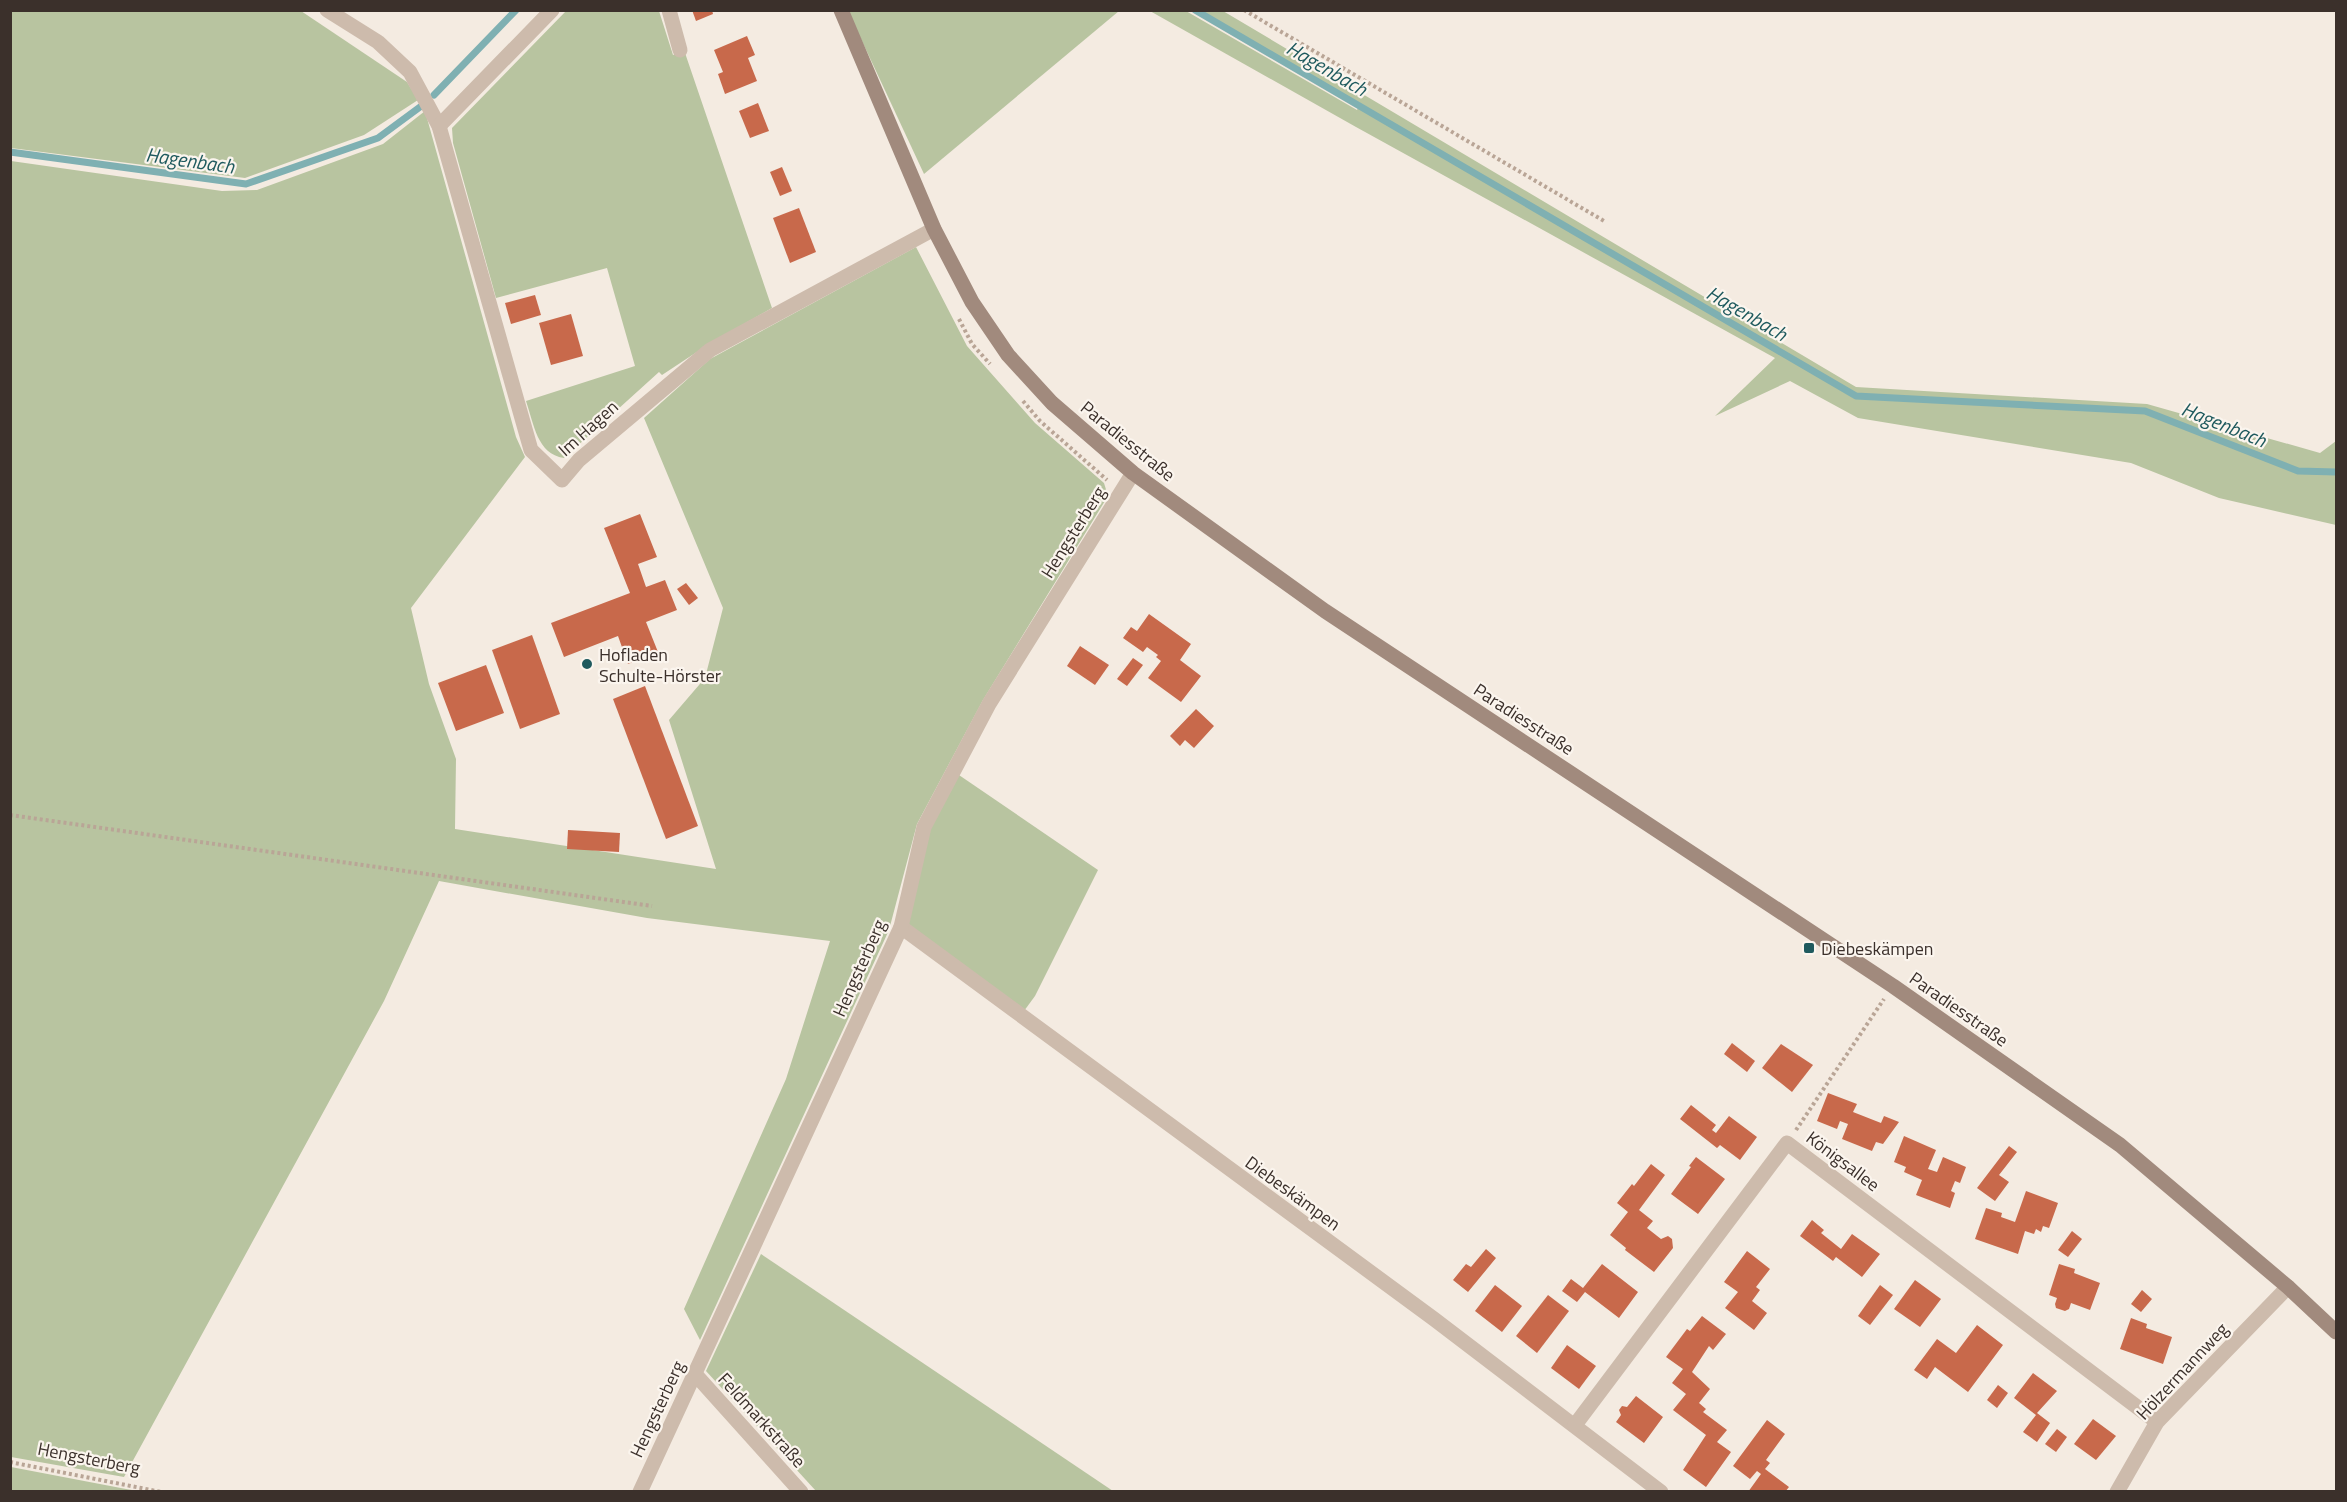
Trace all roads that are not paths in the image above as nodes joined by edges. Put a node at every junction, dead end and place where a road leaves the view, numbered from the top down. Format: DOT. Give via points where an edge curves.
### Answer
graph roads {
  1 [pos="327,10"];
  2 [pos="552,10"];
  3 [pos="669,10"];
  4 [pos="841,10"];
  5 [pos="680,50"];
  6 [pos="439,126"];
  7 [pos="934,229"];
  8 [pos="1133,473"];
  9 [pos="901,927"];
  10 [pos="2288,1287"];
  11 [pos="2337,1332"];
  12 [pos="695,1374"];
  13 [pos="2157,1422"];
  14 [pos="1575,1425"];
  15 [pos="640,1491"];
  16 [pos="801,1491"];
  17 [pos="1661,1491"];
  18 [pos="2117,1491"];
  1 -- 6 [label="street" via="378,42 410,72"];
  2 -- 6 [label="street"];
  3 -- 5 [label="street"];
  4 -- 7 [label="main road, Paradiesstraße"];
  6 -- 7 [label="street, Im Hagen" via="531,450 562,480 579,460 710,350"];
  7 -- 8 [label="main road, Paradiesstraße" via="972,302 1008,355 1052,403"];
  8 -- 9 [label="street, Hengsterberg" via="989,704 924,827"];
  8 -- 10 [label="main road, Paradiesstraße" via="1325,611 1893,986 2120,1144"];
  9 -- 12 [label="street, Hengsterberg"];
  9 -- 14 [label="street, Diebeskämpen"];
  10 -- 11 [label="main road, Paradiesstraße"];
  10 -- 13 [label="street, Hölzermannweg"];
  12 -- 15 [label="street, Hengsterberg"];
  12 -- 16 [label="street, Feldmarkstraße"];
  13 -- 14 [label="street, Königsallee" via="1787,1143"];
  13 -- 18 [label="street, Hölzermannweg"];
  14 -- 17 [label="street, Diebeskämpen"];
}
